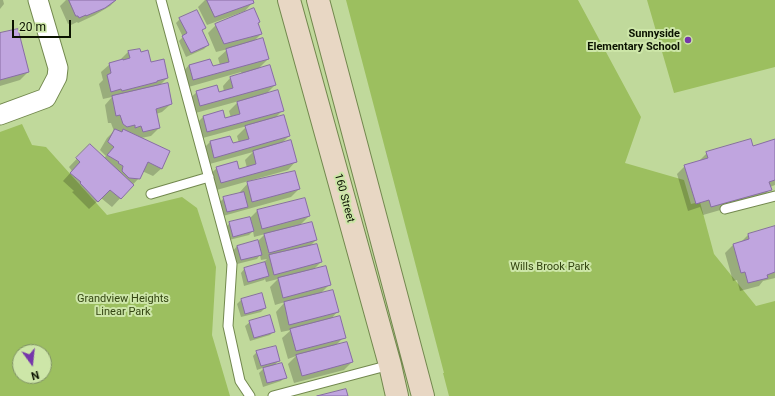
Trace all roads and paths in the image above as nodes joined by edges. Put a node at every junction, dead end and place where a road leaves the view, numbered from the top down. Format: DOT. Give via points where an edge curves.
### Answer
graph roads {
  1 [pos="38,0"];
  2 [pos="161,0"];
  3 [pos="290,0"];
  4 [pos="318,0"];
  5 [pos="0,115"];
  6 [pos="209,177"];
  7 [pos="151,194"];
  8 [pos="775,196"];
  9 [pos="725,209"];
  10 [pos="390,365"];
  11 [pos="250,396"];
  12 [pos="273,396"];
  13 [pos="397,396"];
  14 [pos="423,396"];
  1 -- 5 [label="street" via="58,68 57,77 46,98"];
  2 -- 6 [label="lane"];
  3 -- 10 [label="main road, 160 Street"];
  4 -- 14 [label="main road"];
  6 -- 7 [label="lane"];
  6 -- 11 [label="lane" via="232,264 228,326 240,381"];
  8 -- 9 [label="lane"];
  10 -- 12 [label="lane"];
  10 -- 13 [label="main road, 160 Street"];
}
